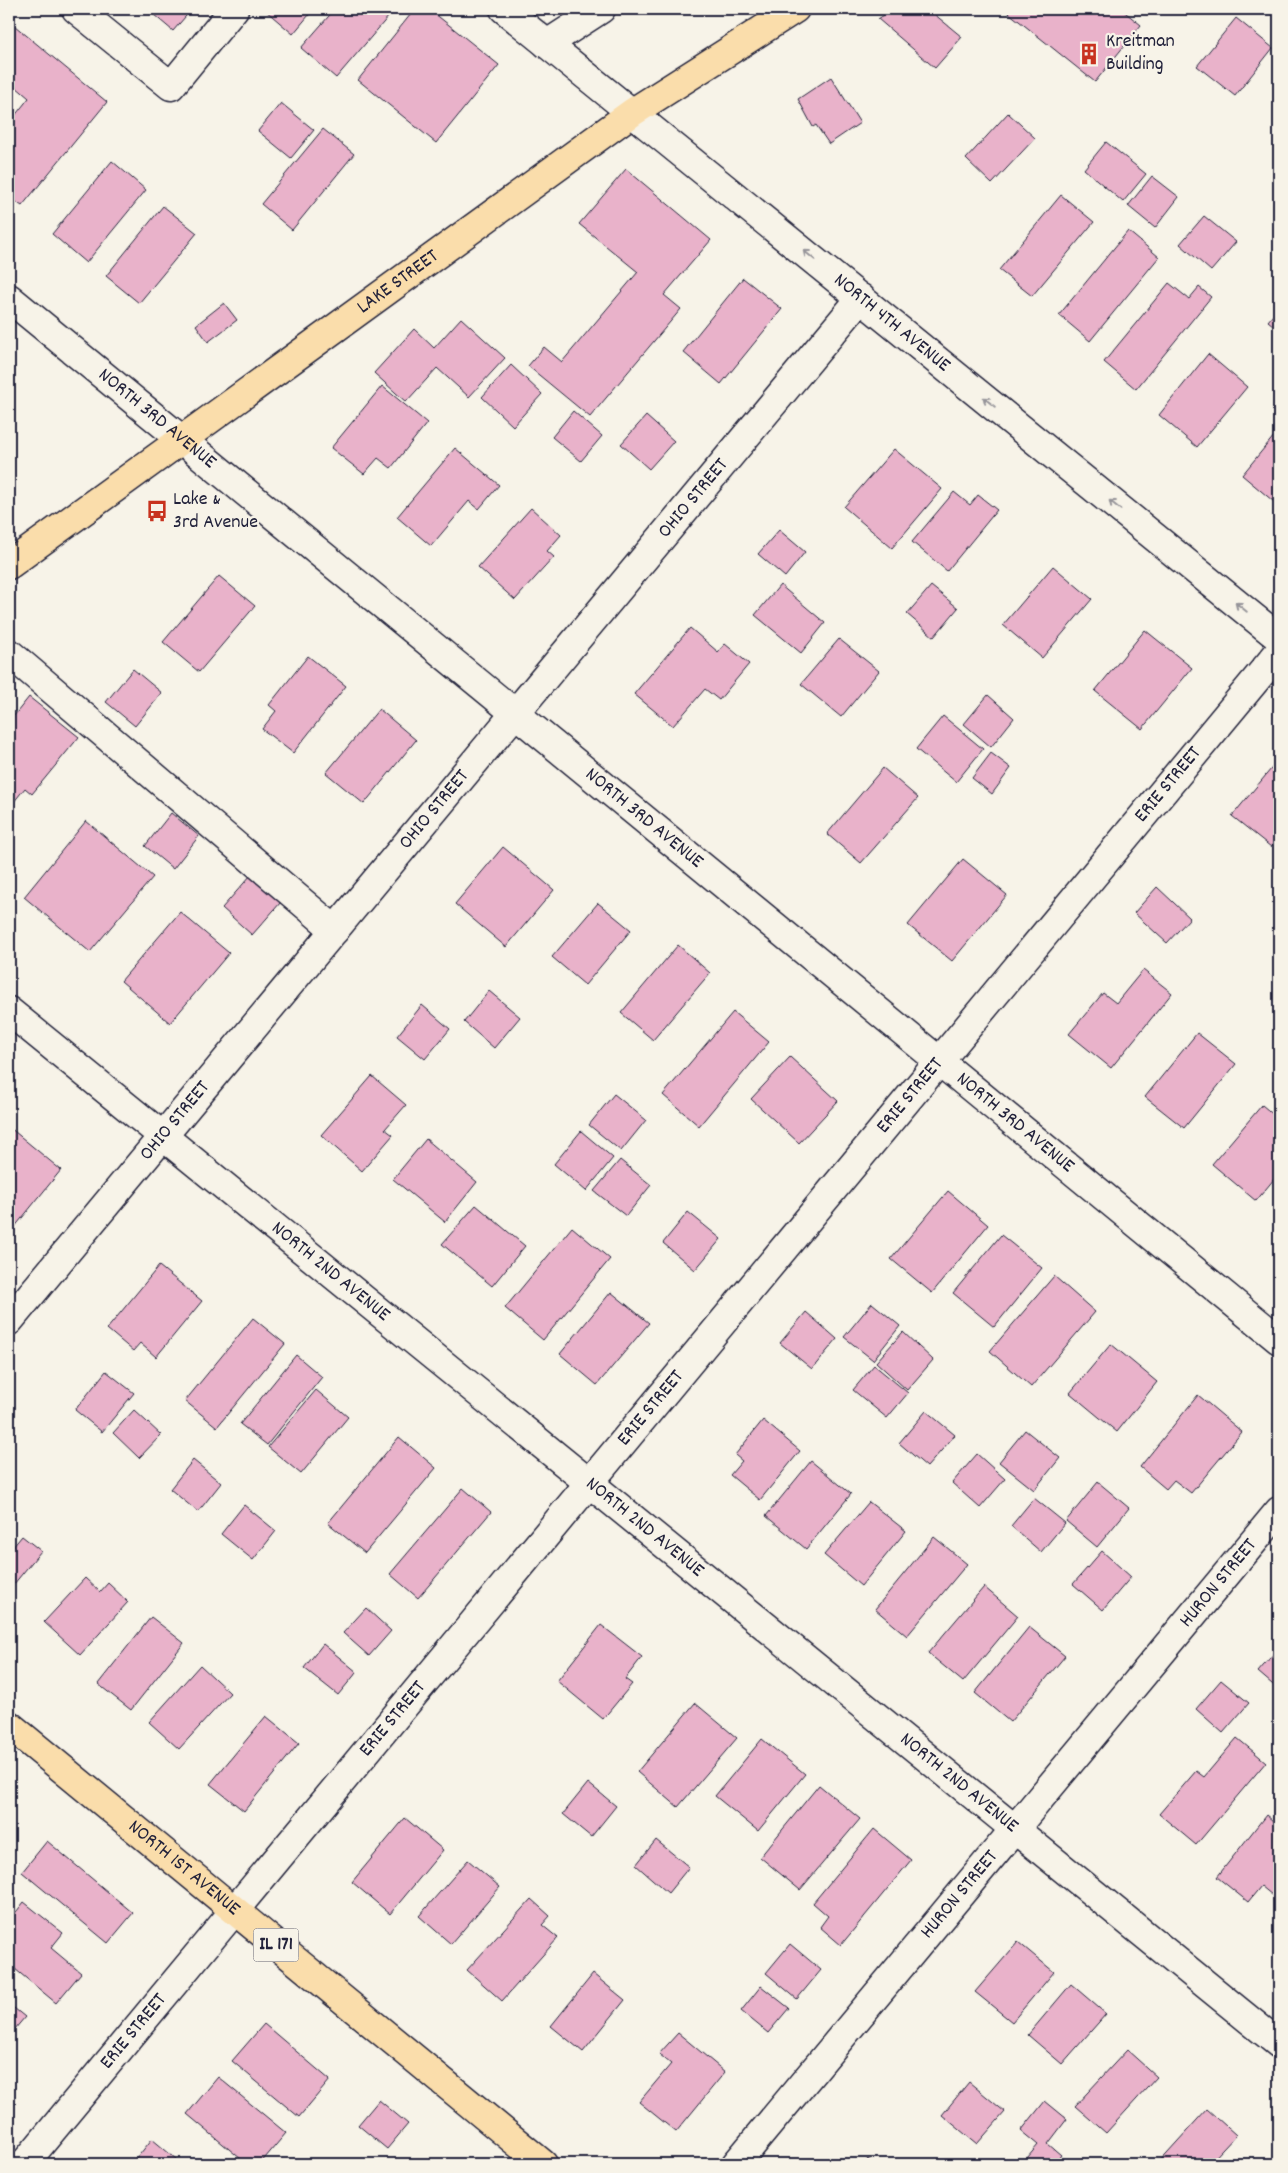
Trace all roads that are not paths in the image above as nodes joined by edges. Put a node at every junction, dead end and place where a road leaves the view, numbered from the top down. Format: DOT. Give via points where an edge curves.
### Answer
graph roads {
  1 [pos="76,9"];
  2 [pos="234,9"];
  3 [pos="504,9"];
  4 [pos="601,9"];
  5 [pos="790,10"];
  6 [pos="547,44"];
  7 [pos="633,112"];
  8 [pos="9,298"];
  9 [pos="861,298"];
  10 [pos="182,440"];
  11 [pos="9,565"];
  12 [pos="1279,638"];
  13 [pos="1279,652"];
  14 [pos="9,653"];
  15 [pos="516,713"];
  16 [pos="335,930"];
  17 [pos="9,1011"];
  18 [pos="939,1061"];
  19 [pos="163,1136"];
  20 [pos="9,1322"];
  21 [pos="1279,1340"];
  22 [pos="589,1483"];
  23 [pos="1279,1511"];
  24 [pos="9,1725"];
  25 [pos="1015,1829"];
  26 [pos="234,1910"];
  27 [pos="1279,2044"];
  28 [pos="24,2164"];
  29 [pos="543,2164"];
  30 [pos="736,2164"];
  1 -- 2 [label="street" via="171,86"];
  3 -- 6 [label="street, NORTH 4TH AVENUE"];
  4 -- 6 [label="street"];
  5 -- 7 [label="main road, LAKE STREET"];
  6 -- 7 [label="street, NORTH 4TH AVENUE"];
  9 -- 7 [label="street, NORTH 4TH AVENUE, one-way"];
  7 -- 10 [label="main road, LAKE STREET"];
  8 -- 10 [label="street, NORTH 3RD AVENUE"];
  12 -- 9 [label="street, NORTH 4TH AVENUE, one-way"];
  9 -- 15 [label="street, OHIO STREET"];
  10 -- 11 [label="main road, LAKE STREET"];
  10 -- 15 [label="street, NORTH 3RD AVENUE"];
  13 -- 18 [label="street, ERIE STREET"];
  14 -- 16 [label="street"];
  15 -- 16 [label="street, OHIO STREET"];
  15 -- 18 [label="street, NORTH 3RD AVENUE"];
  16 -- 19 [label="street, OHIO STREET"];
  17 -- 19 [label="street, NORTH 2ND AVENUE"];
  18 -- 21 [label="street, NORTH 3RD AVENUE"];
  18 -- 22 [label="street, ERIE STREET"];
  19 -- 20 [label="street, OHIO STREET"];
  19 -- 22 [label="street, NORTH 2ND AVENUE"];
  22 -- 25 [label="street, NORTH 2ND AVENUE"];
  22 -- 26 [label="street, ERIE STREET"];
  23 -- 25 [label="street, HURON STREET"];
  24 -- 26 [label="main road, NORTH 1ST AVENUE / IL 171"];
  25 -- 27 [label="street, NORTH 2ND AVENUE"];
  25 -- 30 [label="street, HURON STREET"];
  26 -- 28 [label="street, ERIE STREET"];
  26 -- 29 [label="main road, NORTH 1ST AVENUE / IL 171"];
}
